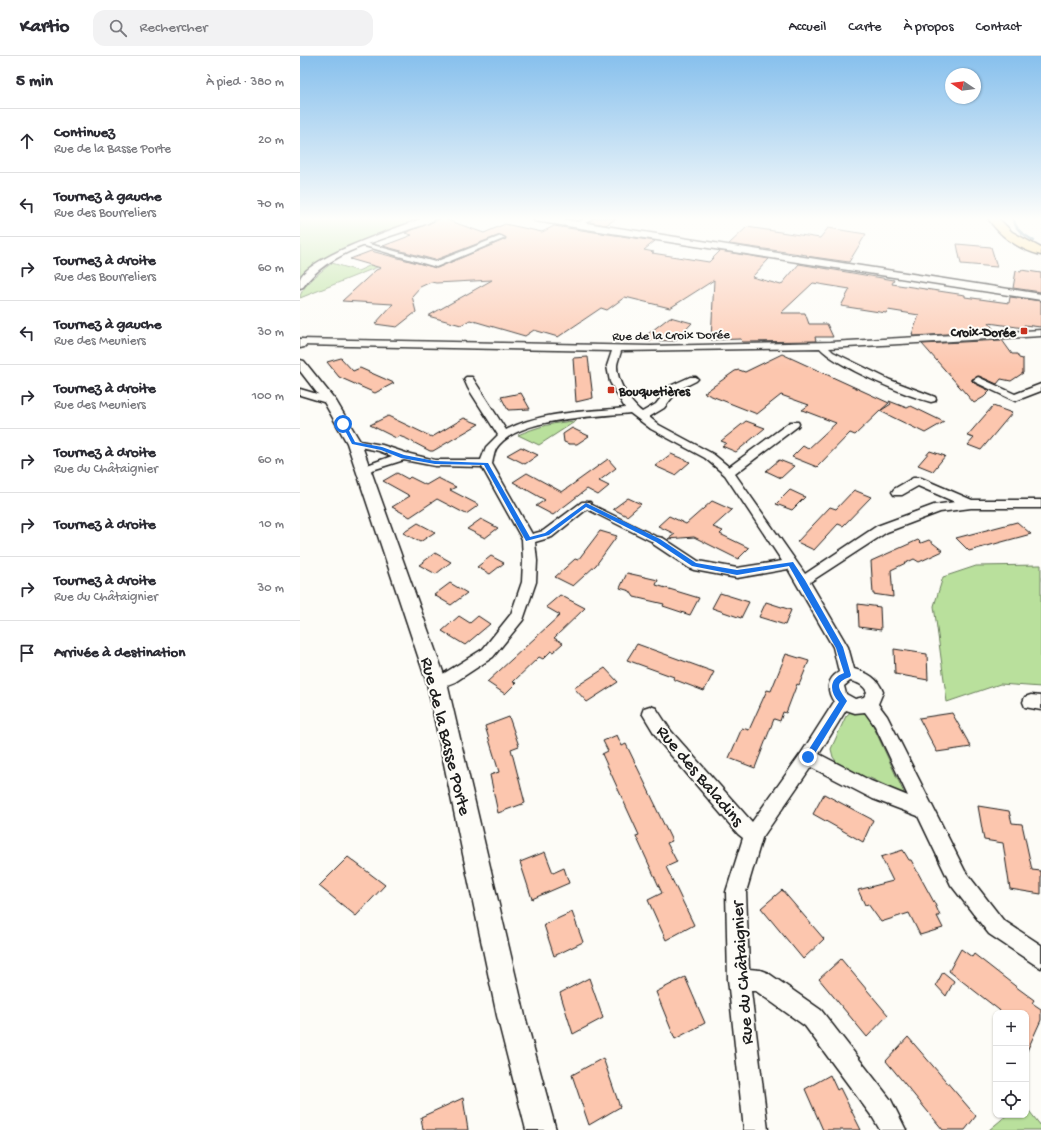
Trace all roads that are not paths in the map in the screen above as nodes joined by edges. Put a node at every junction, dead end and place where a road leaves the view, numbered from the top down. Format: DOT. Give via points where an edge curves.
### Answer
graph roads {
  1 [pos="316,268"];
  2 [pos="855,268"];
  3 [pos="300,285"];
  4 [pos="1041,297"];
  5 [pos="1041,333"];
  6 [pos="301,343"];
  7 [pos="822,345"];
  8 [pos="617,348"];
  9 [pos="300,363"];
  10 [pos="469,379"];
  11 [pos="693,379"];
  12 [pos="978,380"];
  13 [pos="1041,387"];
  14 [pos="300,392"];
  15 [pos="931,399"];
  16 [pos="330,401"];
  17 [pos="632,410"];
  18 [pos="642,417"];
  19 [pos="794,424"];
  20 [pos="506,434"];
  21 [pos="354,443"];
  22 [pos="403,456"];
  23 [pos="486,464"];
  24 [pos="363,470"];
  25 [pos="729,473"];
  26 [pos="898,492"];
  27 [pos="971,504"];
  28 [pos="1041,504"];
  29 [pos="586,505"];
  30 [pos="528,539"];
  31 [pos="658,541"];
  32 [pos="791,564"];
  33 [pos="802,580"];
  34 [pos="848,675"];
  35 [pos="437,683"];
  36 [pos="843,701"];
  37 [pos="868,704"];
  38 [pos="650,713"];
  39 [pos="808,757"];
  40 [pos="924,809"];
  41 [pos="754,834"];
  42 [pos="1041,957"];
  43 [pos="739,979"];
  44 [pos="541,1130"];
  45 [pos="756,1130"];
  46 [pos="894,1130"];
  1 -- 3 [label="street"];
  2 -- 4 [label="main road"];
  5 -- 7 [label="street, Rue de la Croix Dorée"];
  6 -- 8 [label="street, Rue de la Croix Dorée"];
  7 -- 8 [label="street, Rue de la Croix Dorée"];
  7 -- 15 [label="street" via="830,354 843,361 886,382"];
  8 -- 17 [label="street" via="612,366 615,382"];
  9 -- 16 [label="street, Rue de la Basse Porte"];
  10 -- 20 [label="street" via="501,432"];
  11 -- 18 [label="street" via="674,388 660,406"];
  12 -- 13 [label="street" via="1016,398"];
  14 -- 16 [label="street"];
  16 -- 21 [label="street, Rue de la Basse Porte"];
  17 -- 18 [label="street"];
  17 -- 20 [label="street" via="550,418 532,422"];
  18 -- 25 [label="street" via="655,427 709,456"];
  19 -- 25 [label="street"];
  20 -- 23 [label="street" via="492,446"];
  21 -- 22 [label="street" via="382,448"];
  21 -- 24 [label="street, Rue de la Basse Porte"];
  22 -- 23 [label="street" via="435,463"];
  22 -- 24 [label="street"];
  23 -- 30 [label="street"];
  24 -- 35 [label="street, Rue de la Basse Porte"];
  25 -- 32 [label="street"];
  26 -- 27 [label="street" via="917,481"];
  27 -- 28 [label="street"];
  27 -- 33 [label="street" via="938,508 882,529"];
  29 -- 30 [label="street" via="547,534"];
  29 -- 31 [label="street"];
  30 -- 35 [label="street" via="529,582 518,616 488,653"];
  31 -- 32 [label="street" via="694,565 737,573"];
  32 -- 33 [label="street"];
  33 -- 34 [label="street" via="840,647"];
  34 -- 36 [label="street" via="836,682 837,696"];
  34 -- 37 [label="street" via="861,676 871,684 875,695"];
  35 -- 44 [label="street, Rue de la Basse Porte" via="511,1016"];
  36 -- 37 [label="street" via="856,706"];
  36 -- 39 [label="street, Rue du Châtaignier"];
  37 -- 40 [label="street" via="881,721"];
  38 -- 41 [label="street, Rue des Baladins" via="665,736 745,828"];
  39 -- 40 [label="street" via="844,778"];
  39 -- 41 [label="street, Rue du Châtaignier"];
  40 -- 42 [label="street" via="958,878 996,927"];
  41 -- 43 [label="street, Rue du Châtaignier" via="736,892"];
  43 -- 45 [label="street, Rue du Châtaignier"];
  43 -- 46 [label="street" via="760,981 813,1018"];
}
